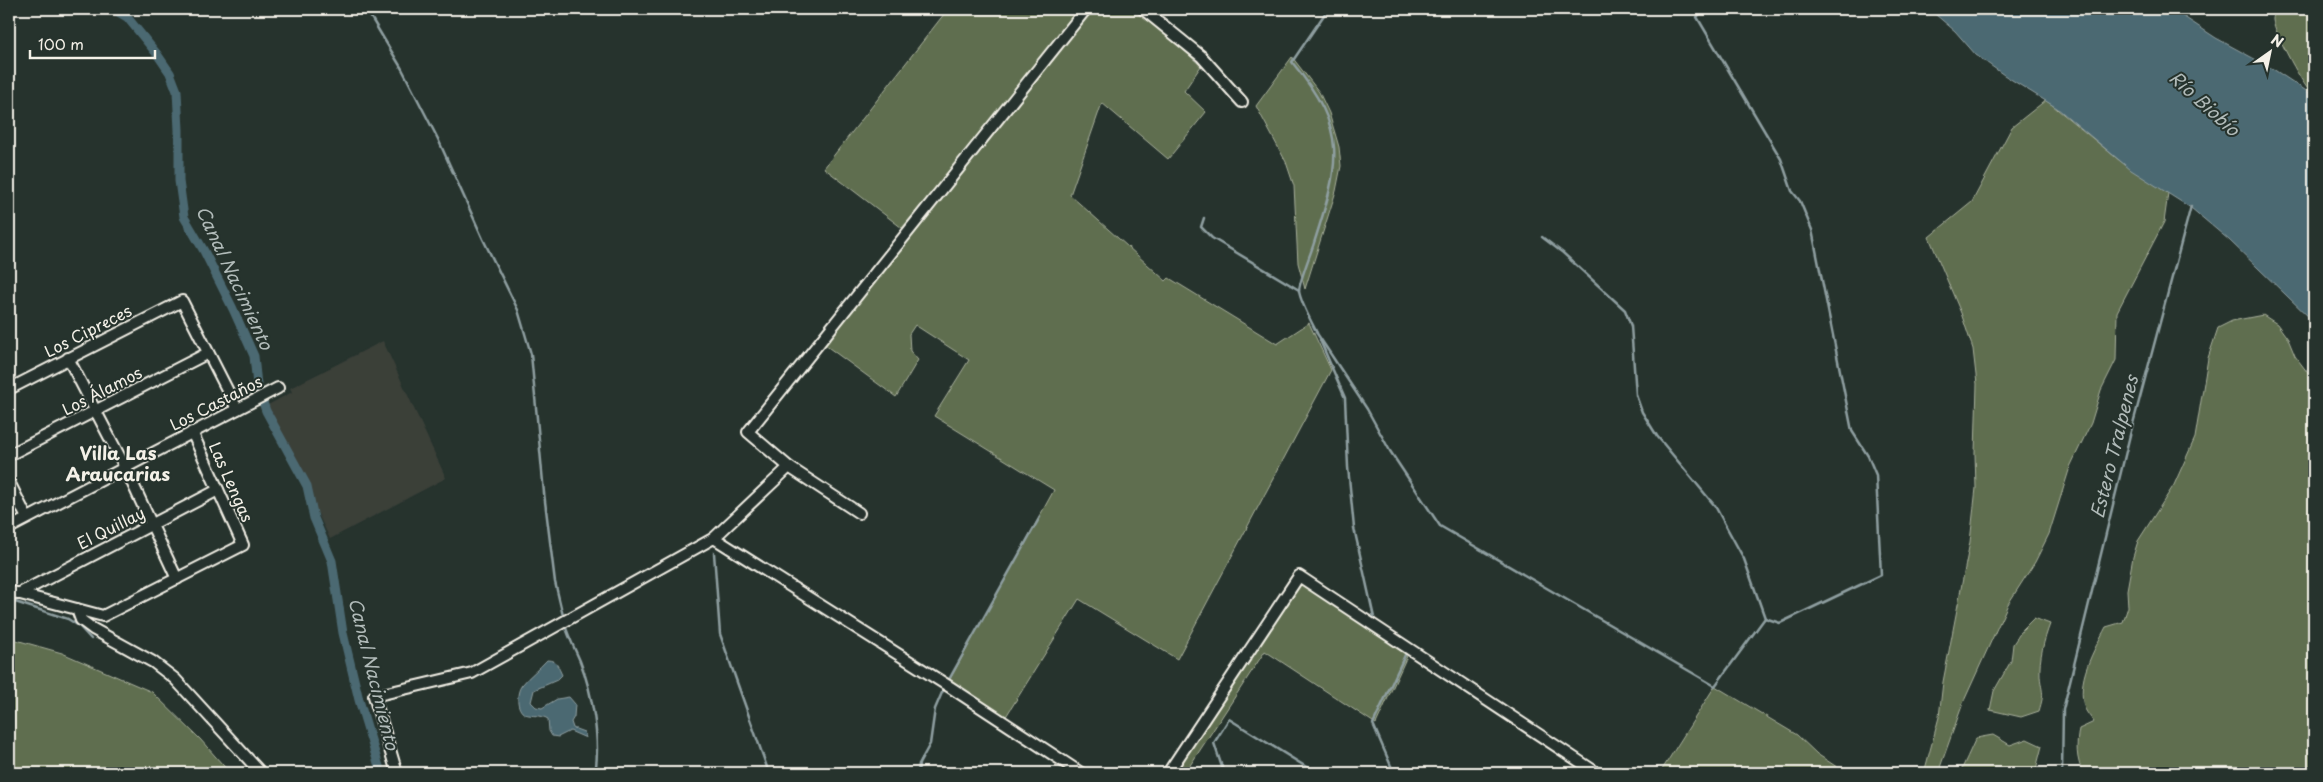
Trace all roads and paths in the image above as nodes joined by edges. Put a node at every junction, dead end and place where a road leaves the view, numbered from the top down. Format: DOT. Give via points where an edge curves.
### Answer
graph roads {
  1 [pos="1086,9"];
  2 [pos="1143,9"];
  3 [pos="1242,102"];
  4 [pos="208,353"];
  5 [pos="68,358"];
  6 [pos="278,388"];
  7 [pos="9,389"];
  8 [pos="237,409"];
  9 [pos="96,410"];
  10 [pos="192,432"];
  11 [pos="9,455"];
  12 [pos="125,467"];
  13 [pos="789,467"];
  14 [pos="9,482"];
  15 [pos="218,490"];
  16 [pos="859,513"];
  17 [pos="27,518"];
  18 [pos="152,524"];
  19 [pos="9,528"];
  20 [pos="714,538"];
  21 [pos="177,578"];
  22 [pos="13,592"];
  23 [pos="77,609"];
  24 [pos="261,773"];
  25 [pos="397,773"];
  26 [pos="1081,773"];
  27 [pos="1168,773"];
  28 [pos="1597,773"];
  1 -- 13 [label="street" via="748,432"];
  2 -- 3 [label="street" via="1201,56"];
  4 -- 5 [label="street, Los Cipreces" via="182,301"];
  4 -- 8 [label="street"];
  4 -- 9 [label="street, Los Álamos"];
  5 -- 7 [label="street, Los Cipreces"];
  5 -- 9 [label="street"];
  6 -- 8 [label="street, Los Castaños"];
  8 -- 10 [label="street, Los Castaños"];
  9 -- 11 [label="street, Los Álamos"];
  9 -- 12 [label="street"];
  10 -- 12 [label="street, Los Castaños"];
  10 -- 15 [label="street, Las Lengas"];
  12 -- 17 [label="street, Los Castaños"];
  12 -- 18 [label="street"];
  13 -- 16 [label="street"];
  13 -- 20 [label="street"];
  14 -- 17 [label="street"];
  15 -- 18 [label="street, El Quillay"];
  15 -- 21 [label="street, Las Lengas" via="243,545"];
  17 -- 19 [label="street, Los Castaños"];
  18 -- 21 [label="street"];
  18 -- 22 [label="street, El Quillay"];
  20 -- 25 [label="street" via="472,672 374,696"];
  20 -- 26 [label="street"];
  21 -- 23 [label="street" via="103,616"];
  22 -- 23 [label="street"];
  23 -- 24 [label="street" via="81,620 93,630 153,662 176,679"];
  27 -- 28 [label="street" via="1299,576"];
}
